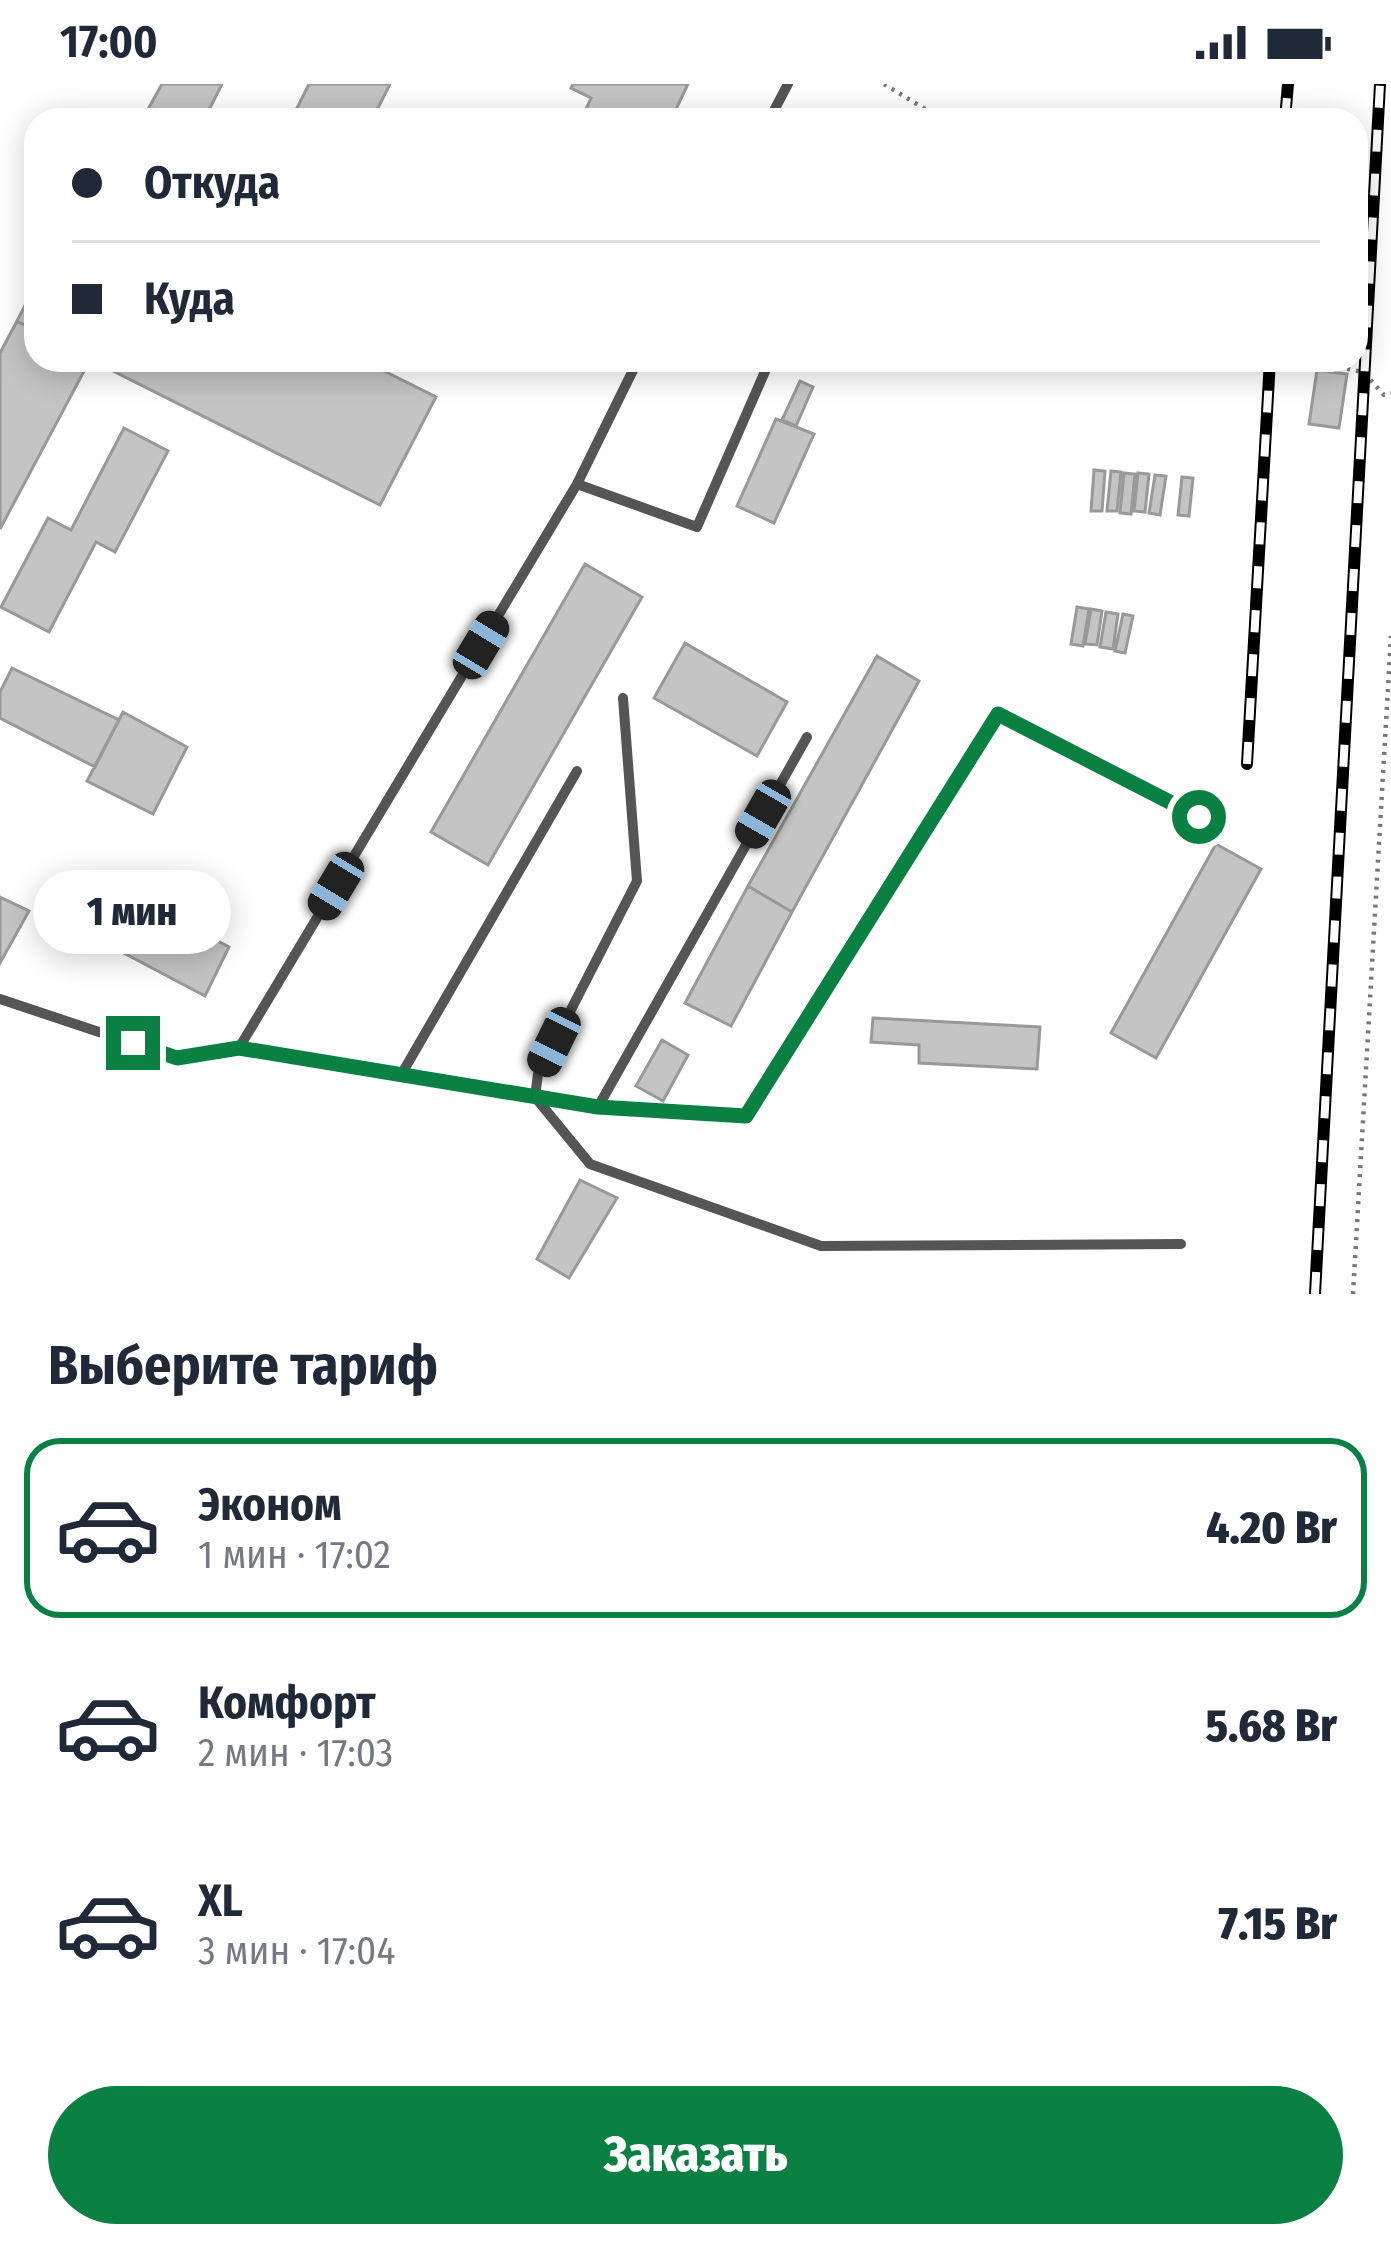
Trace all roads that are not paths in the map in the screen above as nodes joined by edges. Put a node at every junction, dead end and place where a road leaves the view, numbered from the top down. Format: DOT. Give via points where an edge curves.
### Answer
graph roads {
  1 [pos="632,372"];
  2 [pos="765,372"];
  3 [pos="577,484"];
  4 [pos="623,698"];
  5 [pos="807,737"];
  6 [pos="577,771"];
  7 [pos="1199,817"];
  8 [pos="0,999"];
  9 [pos="239,1048"];
  10 [pos="401,1075"];
  11 [pos="535,1097"];
  12 [pos="598,1107"];
  13 [pos="1181,1244"];
  1 -- 3 [label="lane"];
  2 -- 3 [label="lane" via="697,527"];
  3 -- 9 [label="lane"];
  4 -- 11 [label="lane" via="638,880 538,1074"];
  5 -- 12 [label="lane"];
  6 -- 10 [label="lane"];
  7 -- 12 [label="lane" via="998,714 746,1116"];
  8 -- 9 [label="lane" via="177,1058"];
  9 -- 10 [label="lane"];
  10 -- 11 [label="lane"];
  11 -- 12 [label="lane"];
  11 -- 13 [label="lane" via="590,1164 821,1246"];
}
